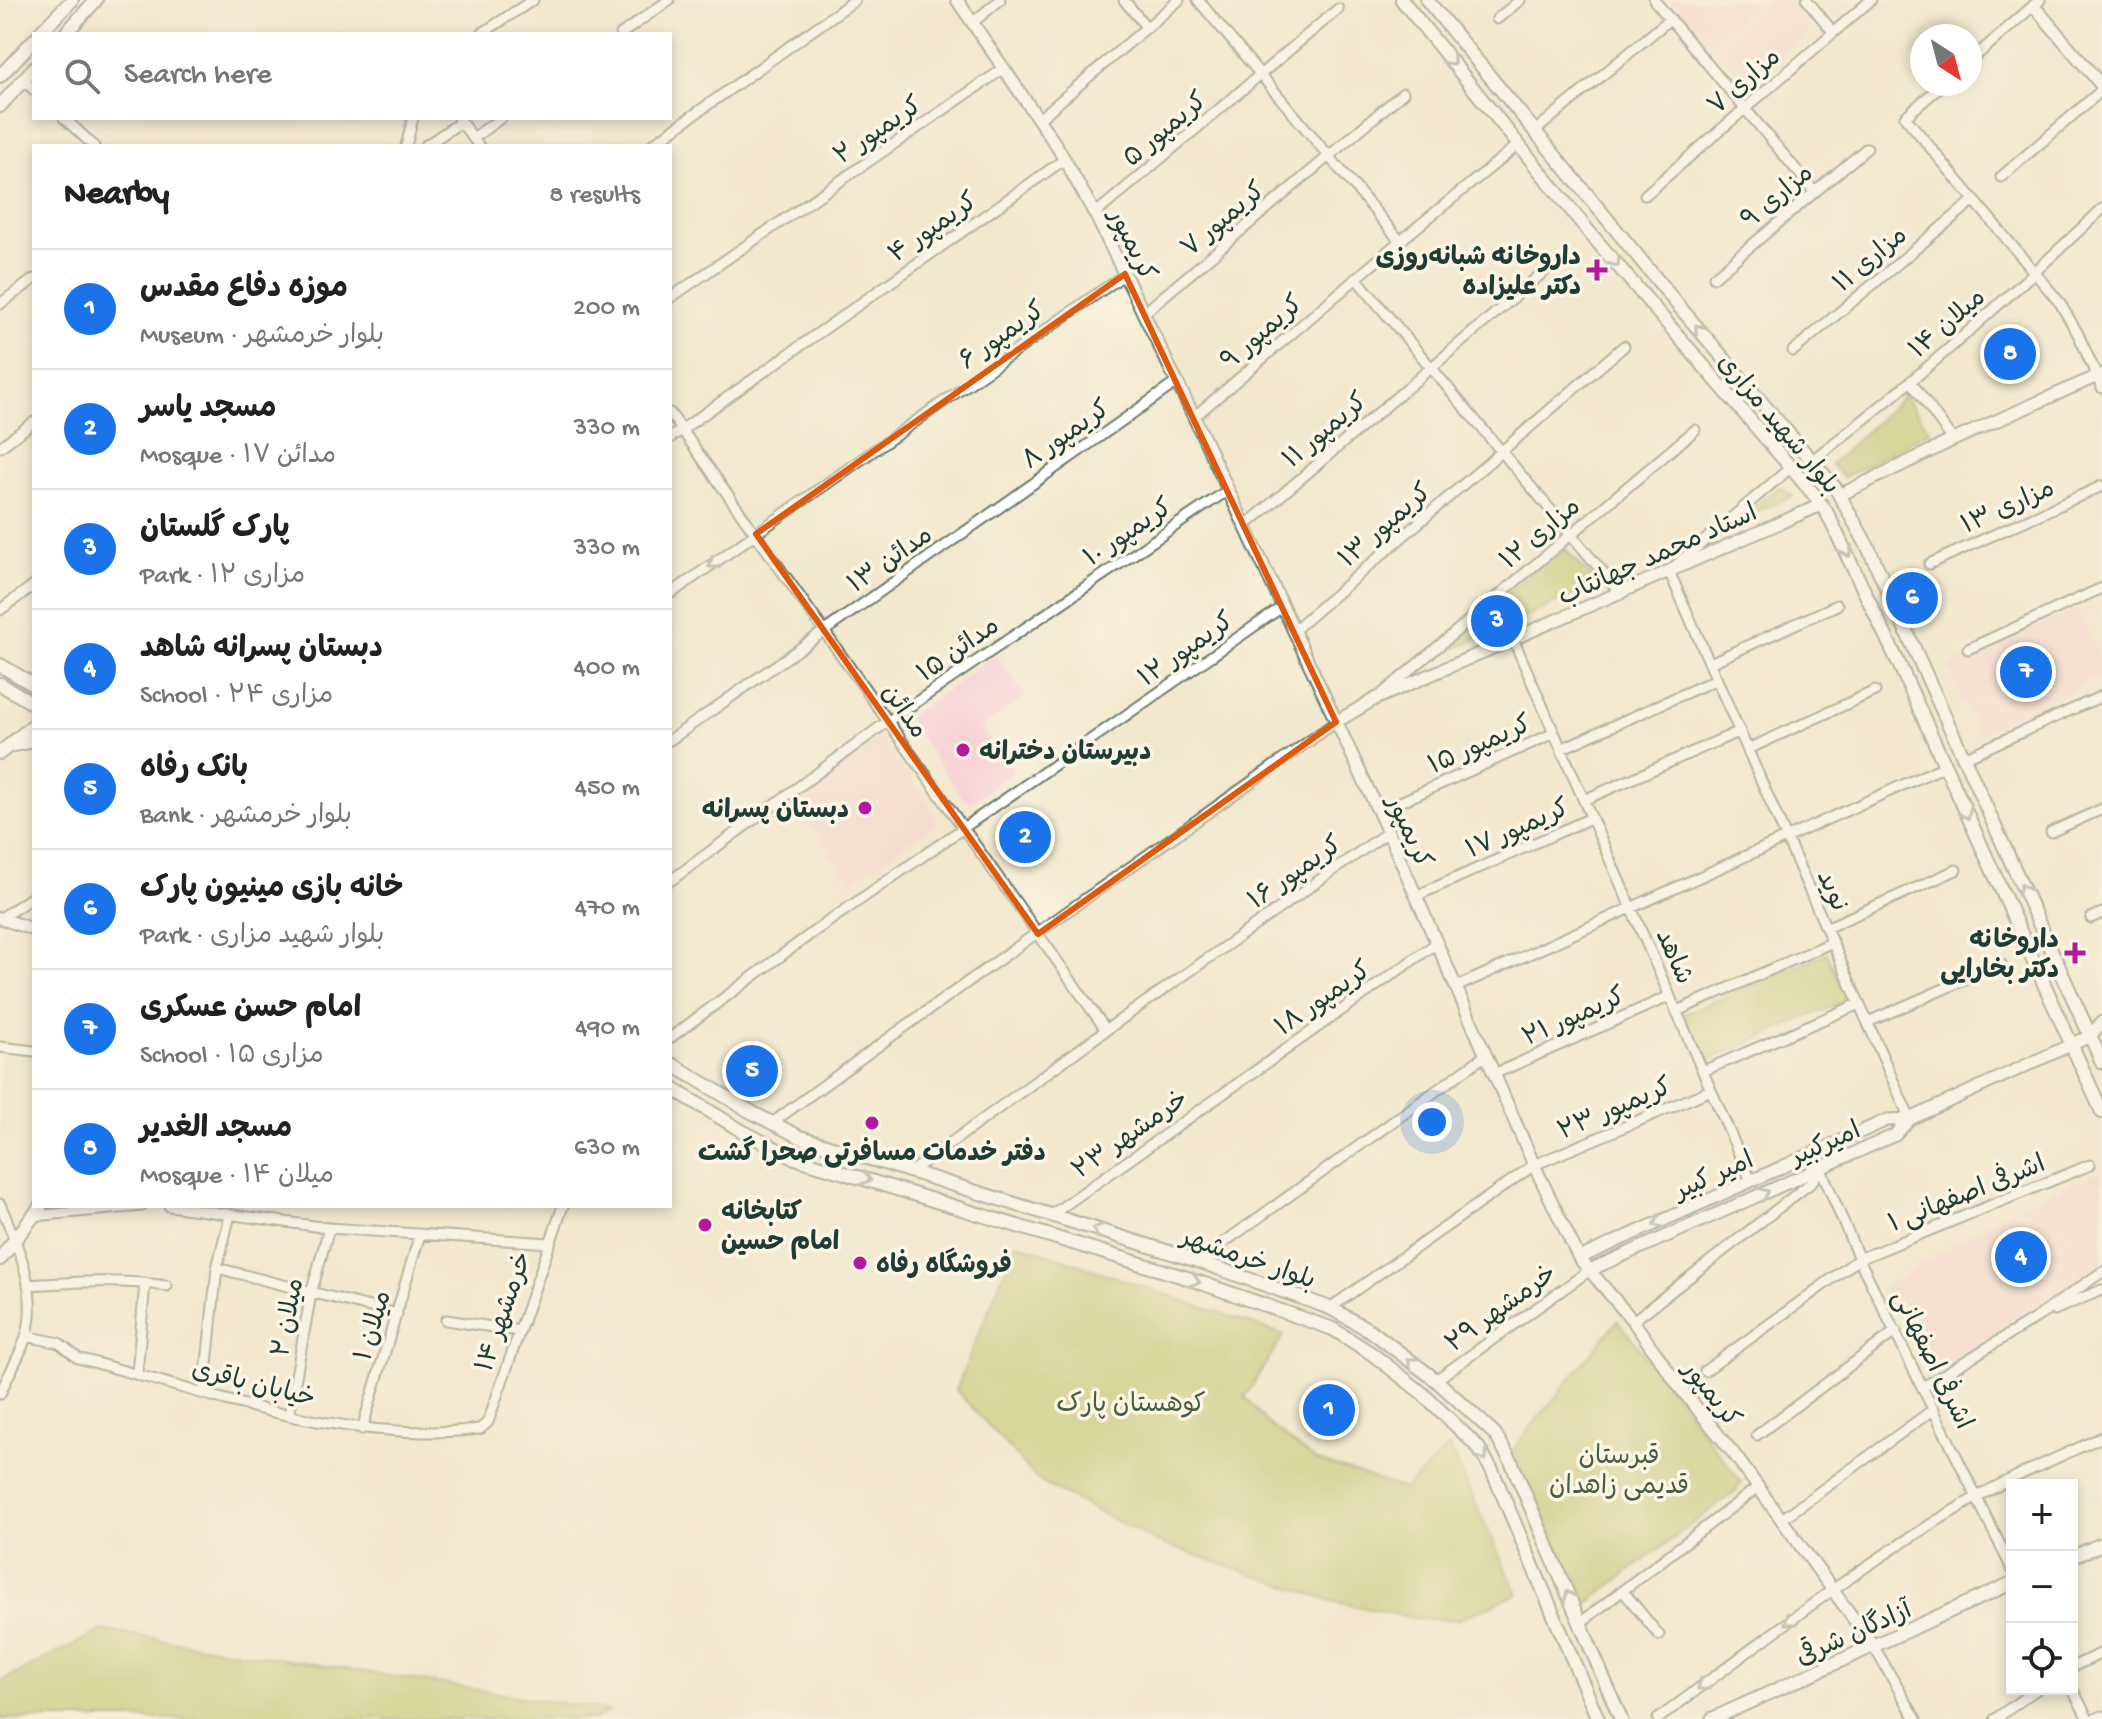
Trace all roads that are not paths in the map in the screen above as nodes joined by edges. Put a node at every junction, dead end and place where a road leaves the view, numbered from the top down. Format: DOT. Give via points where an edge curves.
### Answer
graph roads {
  1 [pos="72,0"];
  2 [pos="96,0"];
  3 [pos="533,0"];
  4 [pos="669,0"];
  5 [pos="855,0"];
  6 [pos="957,0"];
  7 [pos="1000,0"];
  8 [pos="1124,0"];
  9 [pos="1179,0"];
  10 [pos="1198,0"];
  11 [pos="1402,0"];
  12 [pos="1427,0"];
  13 [pos="1520,0"];
  14 [pos="1654,0"];
  15 [pos="1807,0"];
  16 [pos="1871,0"];
  17 [pos="2037,3"];
  18 [pos="1338,9"];
  19 [pos="1497,19"];
  20 [pos="1670,19"];
  21 [pos="972,23"];
  22 [pos="1147,28"];
  23 [pos="41,32"];
  24 [pos="67,32"];
  25 [pos="484,32"];
  26 [pos="624,32"];
  27 [pos="1833,32"];
  28 [pos="32,42"];
  29 [pos="1982,51"];
  30 [pos="1003,69"];
  31 [pos="32,70"];
  32 [pos="4,71"];
  33 [pos="1260,74"];
  34 [pos="23,80"];
  35 [pos="32,88"];
  36 [pos="2102,88"];
  37 [pos="1403,93"];
  38 [pos="1929,96"];
  39 [pos="0,106"];
  40 [pos="1744,107"];
  41 [pos="1039,119"];
  42 [pos="66,120"];
  43 [pos="412,120"];
  44 [pos="460,120"];
  45 [pos="499,120"];
  46 [pos="1535,131"];
  47 [pos="476,142"];
  48 [pos="92,144"];
  49 [pos="406,144"];
  50 [pos="428,144"];
  51 [pos="653,144"];
  52 [pos="1518,145"];
  53 [pos="1867,148"];
  54 [pos="1329,156"];
  55 [pos="1065,159"];
  56 [pos="2001,177"];
  57 [pos="1814,191"];
  58 [pos="1645,195"];
  59 [pos="1974,200"];
  60 [pos="2102,209"];
  61 [pos="1095,214"];
  62 [pos="1400,241"];
  63 [pos="1553,264"];
  64 [pos="2035,273"];
  65 [pos="1125,274"];
  66 [pos="1714,277"];
  67 [pos="1356,278"];
  68 [pos="32,280"];
  69 [pos="672,297"];
  70 [pos="0,304"];
  71 [pos="1144,313"];
  72 [pos="1624,346"];
  73 [pos="1793,351"];
  74 [pos="1432,367"];
  75 [pos="2099,375"];
  76 [pos="1177,382"];
  77 [pos="1911,382"];
  78 [pos="2102,388"];
  79 [pos="672,416"];
  80 [pos="1194,417"];
  81 [pos="32,423"];
  82 [pos="682,430"];
  83 [pos="1695,430"];
  84 [pos="672,437"];
  85 [pos="1953,440"];
  86 [pos="0,447"];
  87 [pos="1503,451"];
  88 [pos="1812,460"];
  89 [pos="1790,468"];
  90 [pos="2102,486"];
  91 [pos="1228,490"];
  92 [pos="1840,495"];
  93 [pos="1821,505"];
  94 [pos="980,521"];
  95 [pos="1245,526"];
  96 [pos="1571,533"];
  97 [pos="756,534"];
  98 [pos="1929,564"];
  99 [pos="1669,571"];
  100 [pos="32,586"];
  101 [pos="2102,588"];
  102 [pos="672,593"];
  103 [pos="1621,594"];
  104 [pos="1837,605"];
  105 [pos="1282,607"];
  106 [pos="1051,609"];
  107 [pos="0,610"];
  108 [pos="824,631"];
  109 [pos="1293,631"];
  110 [pos="1513,639"];
  111 [pos="1968,649"];
  112 [pos="1917,655"];
  113 [pos="1710,663"];
  114 [pos="1899,664"];
  115 [pos="0,665"];
  116 [pos="1717,679"];
  117 [pos="0,684"];
  118 [pos="32,684"];
  119 [pos="1875,691"];
  120 [pos="2102,696"];
  121 [pos="1375,699"];
  122 [pos="32,703"];
  123 [pos="887,722"];
  124 [pos="1336,722"];
  125 [pos="32,727"];
  126 [pos="1740,731"];
  127 [pos="1554,733"];
  128 [pos="672,739"];
  129 [pos="32,742"];
  130 [pos="1561,749"];
  131 [pos="1748,749"];
  132 [pos="4,750"];
  133 [pos="1964,758"];
  134 [pos="1945,766"];
  135 [pos="1584,800"];
  136 [pos="2102,809"];
  137 [pos="1378,812"];
  138 [pos="1591,818"];
  139 [pos="963,829"];
  140 [pos="1388,832"];
  141 [pos="2051,832"];
  142 [pos="1787,838"];
  143 [pos="1956,870"];
  144 [pos="672,880"];
  145 [pos="1416,896"];
  146 [pos="32,897"];
  147 [pos="1631,909"];
  148 [pos="2102,913"];
  149 [pos="0,918"];
  150 [pos="2091,918"];
  151 [pos="1826,928"];
  152 [pos="32,929"];
  153 [pos="1038,934"];
  154 [pos="1833,942"];
  155 [pos="1437,943"];
  156 [pos="2001,964"];
  157 [pos="1456,987"];
  158 [pos="1670,996"];
  159 [pos="1859,1004"];
  160 [pos="1677,1011"];
  161 [pos="1868,1022"];
  162 [pos="2102,1022"];
  163 [pos="1106,1030"];
  164 [pos="2096,1036"];
  165 [pos="672,1037"];
  166 [pos="2071,1044"];
  167 [pos="0,1047"];
  168 [pos="32,1051"];
  169 [pos="1486,1055"];
  170 [pos="2102,1062"];
  171 [pos="672,1064"];
  172 [pos="1703,1071"];
  173 [pos="1494,1074"];
  174 [pos="672,1088"];
  175 [pos="1232,1088"];
  176 [pos="1711,1090"];
  177 [pos="2102,1112"];
  178 [pos="1910,1119"];
  179 [pos="772,1123"];
  180 [pos="1534,1165"];
  181 [pos="2090,1165"];
  182 [pos="1820,1167"];
  183 [pos="912,1171"];
  184 [pos="1751,1181"];
  185 [pos="0,1204"];
  186 [pos="100,1208"];
  187 [pos="183,1208"];
  188 [pos="562,1208"];
  189 [pos="38,1211"];
  190 [pos="230,1215"];
  191 [pos="1051,1215"];
  192 [pos="329,1228"];
  193 [pos="420,1234"];
  194 [pos="1131,1240"];
  195 [pos="549,1243"];
  196 [pos="6,1250"];
  197 [pos="1579,1258"];
  198 [pos="1124,1259"];
  199 [pos="1859,1259"];
  200 [pos="1198,1261"];
  201 [pos="217,1268"];
  202 [pos="1590,1270"];
  203 [pos="2102,1272"];
  204 [pos="145,1283"];
  205 [pos="28,1285"];
  206 [pos="167,1286"];
  207 [pos="2102,1290"];
  208 [pos="311,1294"];
  209 [pos="1330,1308"];
  210 [pos="397,1314"];
  211 [pos="2036,1318"];
  212 [pos="446,1320"];
  213 [pos="1633,1321"];
  214 [pos="519,1331"];
  215 [pos="1896,1331"];
  216 [pos="26,1336"];
  217 [pos="1705,1371"];
  218 [pos="137,1374"];
  219 [pos="1436,1380"];
  220 [pos="1923,1387"];
  221 [pos="204,1392"];
  222 [pos="0,1394"];
  223 [pos="1934,1409"];
  224 [pos="289,1415"];
  225 [pos="362,1429"];
  226 [pos="480,1429"];
  227 [pos="1757,1435"];
  228 [pos="2101,1438"];
  229 [pos="1758,1487"];
  230 [pos="1977,1497"];
  231 [pos="1782,1519"];
  232 [pos="2102,1544"];
  233 [pos="2078,1554"];
  234 [pos="2006,1557"];
  235 [pos="1555,1565"];
  236 [pos="1535,1572"];
  237 [pos="2006,1586"];
  238 [pos="1833,1588"];
  239 [pos="1623,1591"];
  240 [pos="1580,1623"];
  241 [pos="1659,1635"];
  242 [pos="1874,1647"];
  243 [pos="2102,1653"];
  244 [pos="2078,1664"];
  245 [pos="2029,1695"];
  246 [pos="2076,1695"];
  247 [pos="2102,1716"];
  248 [pos="1598,1719"];
  249 [pos="1621,1719"];
  250 [pos="1658,1719"];
  251 [pos="1712,1719"];
  252 [pos="1916,1719"];
  253 [pos="1995,1719"];
  254 [pos="2088,1719"];
  255 [pos="2095,1719"];
  1 -- 23 [label="main road"];
  2 -- 24 [label="main road"];
  3 -- 25 [label="street"];
  4 -- 26 [label="street"];
  5 -- 51 [label="street"];
  6 -- 21 [label="street, کریمپور"];
  7 -- 21 [label="street"];
  8 -- 22 [label="street"];
  9 -- 22 [label="street"];
  10 -- 33 [label="street"];
  11 -- 52 [label="main road, بلوار شهید مزاری, one-way"];
  12 -- 46 [label="main road, بلوار شهید مزاری"];
  13 -- 19 [label="street"];
  14 -- 20 [label="street"];
  15 -- 27 [label="street"];
  16 -- 27 [label="street, مزاری ۷"];
  17 -- 29 [label="street"];
  17 -- 36 [label="street"];
  18 -- 33 [label="street, کریمپور ۵"];
  20 -- 40 [label="street"];
  20 -- 46 [label="street"];
  21 -- 30 [label="street, کریمپور"];
  22 -- 41 [label="street"];
  27 -- 40 [label="street, مزاری ۷"];
  28 -- 32 [label="main road"];
  30 -- 41 [label="street, کریمپور"];
  30 -- 69 [label="street, کریمپور ۲"];
  31 -- 34 [label="main road"];
  32 -- 34 [label="main road"];
  33 -- 54 [label="street"];
  33 -- 61 [label="street, کریمپور ۵"];
  34 -- 35 [label="street"];
  34 -- 39 [label="main road"];
  36 -- 56 [label="street"];
  37 -- 54 [label="street, کریمپور ۷"];
  38 -- 59 [label="street" via="1905,117"];
  40 -- 57 [label="street"];
  40 -- 58 [label="street, مزاری ۷"];
  41 -- 55 [label="street, کریمپور"];
  42 -- 48 [label="street"];
  43 -- 49 [label="street"];
  44 -- 47 [label="street"];
  44 -- 50 [label="street"];
  45 -- 47 [label="street"];
  46 -- 52 [label="main road"];
  88 -- 46 [label="main road, بلوار شهید مزاری, one-way"];
  52 -- 62 [label="street, کریمپور ۹"];
  52 -- 89 [label="main road, بلوار شهید مزاری, one-way"];
  53 -- 57 [label="street, مزاری ۹"];
  54 -- 62 [label="street"];
  54 -- 71 [label="street, کریمپور ۷"];
  55 -- 61 [label="street, کریمپور"];
  55 -- 82 [label="street, کریمپور ۴"];
  57 -- 66 [label="street, مزاری ۹"];
  59 -- 64 [label="street"];
  59 -- 73 [label="street, مزاری ۱۱"];
  60 -- 64 [label="street, میلان ۱۴"];
  61 -- 65 [label="street, کریمپور"];
  62 -- 67 [label="street, کریمپور ۹"];
  63 -- 74 [label="street, کریمپور ۱۱"];
  64 -- 75 [label="street" via="2060,303"];
  64 -- 77 [label="street, میلان ۱۴"];
  65 -- 71 [label="street, کریمپور"];
  65 -- 97 [label="street, کریمپور ۶"];
  67 -- 74 [label="street"];
  67 -- 80 [label="street, کریمپور ۹"];
  68 -- 70 [label="street"];
  71 -- 76 [label="street, کریمپور"];
  72 -- 87 [label="street, کریمپور ۱۳"];
  74 -- 87 [label="street"];
  74 -- 95 [label="street, کریمپور ۱۱"];
  75 -- 78 [label="street"];
  75 -- 85 [label="street"];
  76 -- 80 [label="street, کریمپور"];
  76 -- 94 [label="street, کریمپور ۸"];
  77 -- 85 [label="street"];
  77 -- 88 [label="street, میلان ۱۴"];
  79 -- 82 [label="street, مدائن"];
  80 -- 91 [label="street, کریمپور"];
  81 -- 86 [label="street"];
  82 -- 84 [label="street, کریمپور ۴"];
  82 -- 97 [label="street, مدائن"];
  83 -- 96 [label="street, مزاری ۱۲"];
  85 -- 92 [label="street"];
  87 -- 96 [label="street"];
  87 -- 109 [label="street, کریمپور ۱۳"];
  88 -- 92 [label="main road, بلوار شهید مزاری"];
  89 -- 93 [label="main road, بلوار شهید مزاری"];
  89 -- 99 [label="street"];
  90 -- 98 [label="street, مزاری ۱۳"];
  91 -- 95 [label="street, کریمپور"];
  91 -- 106 [label="street, کریمپور ۱۰"];
  92 -- 112 [label="main road, بلوار شهید مزاری"];
  93 -- 99 [label="street, استاد محمد جهانتاب"];
  93 -- 114 [label="main road, بلوار شهید مزاری, one-way"];
  94 -- 108 [label="street, مدائن ۱۳"];
  95 -- 105 [label="street, کریمپور"];
  96 -- 103 [label="street"];
  96 -- 121 [label="street, مزاری ۱۲"];
  97 -- 102 [label="street, کریمپور ۶, one-way"];
  97 -- 108 [label="street, مدائن"];
  99 -- 103 [label="street, استاد محمد جهانتاب"];
  99 -- 113 [label="street, نوید"];
  100 -- 107 [label="street"];
  101 -- 111 [label="street"];
  103 -- 110 [label="street, استاد محمد جهانتاب"];
  104 -- 113 [label="street"];
  105 -- 109 [label="street, کریمپور"];
  105 -- 139 [label="street, کریمپور ۱۲"];
  106 -- 123 [label="street, مدائن ۱۵"];
  108 -- 123 [label="street, مدائن"];
  108 -- 128 [label="street, مدائن ۱۳"];
  109 -- 124 [label="street, کریمپور"];
  110 -- 121 [label="street, استاد محمد جهانتاب"];
  110 -- 127 [label="street, شاهد"];
  112 -- 114 [label="main road"];
  112 -- 133 [label="main road, بلوار شهید مزاری"];
  113 -- 116 [label="street, نوید"];
  114 -- 134 [label="main road, بلوار شهید مزاری"];
  115 -- 118 [label="main road"];
  116 -- 126 [label="street, نوید"];
  116 -- 130 [label="street"];
  117 -- 122 [label="main road"];
  119 -- 131 [label="street"];
  120 -- 133 [label="street"];
  121 -- 124 [label="street, استاد محمد جهانتاب"];
  123 -- 139 [label="street, مدائن"];
  123 -- 144 [label="street, مدائن ۱۵"];
  124 -- 137 [label="street, کریمپور"];
  124 -- 153 [label="street"];
  125 -- 132 [label="main road"];
  126 -- 131 [label="street, نوید"];
  126 -- 135 [label="street"];
  127 -- 130 [label="street, شاهد"];
  127 -- 137 [label="street, کریمپور ۱۵"];
  129 -- 132 [label="main road"];
  130 -- 135 [label="street, شاهد"];
  131 -- 142 [label="street, نوید"];
  164 -- 133 [label="main road, بلوار شهید مزاری, one-way"];
  134 -- 142 [label="street"];
  134 -- 166 [label="main road, بلوار شهید مزاری, one-way"];
  135 -- 138 [label="street, شاهد"];
  136 -- 141 [label="street"];
  137 -- 140 [label="street, کریمپور"];
  138 -- 145 [label="street, کریمپور ۱۷"];
  138 -- 147 [label="street, شاهد"];
  139 -- 153 [label="street, مدائن"];
  139 -- 165 [label="street, کریمپور ۱۲"];
  140 -- 145 [label="street, کریمپور"];
  140 -- 163 [label="street, کریمپور ۱۶"];
  142 -- 147 [label="street"];
  142 -- 151 [label="street, نوید"];
  143 -- 151 [label="street"];
  145 -- 155 [label="street, کریمپور"];
  146 -- 149 [label="street"];
  147 -- 157 [label="street"];
  147 -- 158 [label="street, شاهد"];
  148 -- 150 [label="street"];
  149 -- 152 [label="street"];
  151 -- 154 [label="street, نوید"];
  153 -- 163 [label="street, مدائن"];
  153 -- 179 [label="street"];
  154 -- 159 [label="street, نوید"];
  154 -- 160 [label="street"];
  155 -- 157 [label="street, کریمپور"];
  155 -- 175 [label="street, کریمپور ۱۸"];
  156 -- 161 [label="street"];
  157 -- 169 [label="street, کریمپور"];
  158 -- 160 [label="street, شاهد"];
  158 -- 173 [label="street, کریمپور ۲۱"];
  159 -- 161 [label="street, نوید"];
  159 -- 172 [label="street"];
  160 -- 172 [label="street, شاهد"];
  161 -- 178 [label="street, نوید"];
  162 -- 164 [label="street"];
  163 -- 183 [label="street, کریمپور ۱۶"];
  164 -- 166 [label="street"];
  164 -- 170 [label="main road, بلوار شهید مزاری"];
  166 -- 177 [label="main road, بلوار شهید مزاری"];
  166 -- 178 [label="street, امیرکبیر"];
  167 -- 168 [label="street"];
  169 -- 173 [label="street, کریمپور"];
  169 -- 200 [label="street"];
  171 -- 179 [label="main road, بلوار خرمشهر"];
  172 -- 176 [label="street, شاهد"];
  173 -- 180 [label="street, کریمپور"];
  174 -- 198 [label="main road, بلوار خرمشهر, one-way" via="792,1157"];
  175 -- 191 [label="street, خرمشهر ۲۳"];
  176 -- 180 [label="street, کریمپور ۲۳"];
  176 -- 184 [label="street, شاهد"];
  178 -- 182 [label="street, امیرکبیر" via="1895,1135"];
  178 -- 184 [label="street, امیر کبیر" via="1887,1120"];
  179 -- 183 [label="main road, بلوار خرمشهر" via="800,1137"];
  180 -- 197 [label="street, کریمپور"];
  180 -- 209 [label="street, کریمپور ۲۳"];
  181 -- 199 [label="street, اشرفی اصفهانی ۱"];
  182 -- 199 [label="street, اشرفی اصفهانی"];
  202 -- 182 [label="street, امیرکبیر, one-way"];
  182 -- 213 [label="street" via="1812,1182"];
  183 -- 191 [label="main road, بلوار خرمشهر"];
  184 -- 197 [label="street, امیر کبیر, one-way"];
  185 -- 196 [label="street"];
  186 -- 189 [label="street"];
  187 -- 190 [label="street"];
  188 -- 195 [label="street, خرمشهر ۱۴"];
  189 -- 196 [label="main road"];
  190 -- 192 [label="street"];
  190 -- 201 [label="street"];
  194 -- 191 [label="main road, بلوار خرمشهر, one-way"];
  192 -- 193 [label="street"];
  192 -- 208 [label="street, میلان ۲"];
  193 -- 195 [label="street"];
  193 -- 210 [label="street, میلان ۱"];
  194 -- 198 [label="main road"];
  194 -- 200 [label="main road, بلوار خرمشهر"];
  195 -- 214 [label="street, خرمشهر ۱۴"];
  196 -- 205 [label="street"];
  197 -- 202 [label="street, کریمپور"];
  198 -- 236 [label="main road, بلوار خرمشهر, one-way" via="1333,1329 1371,1353 1478,1447"];
  199 -- 215 [label="street, اشرفی اصفهانی"];
  199 -- 217 [label="street, اشرفی اصفهانی ۱"];
  200 -- 209 [label="main road, بلوار خرمشهر"];
  201 -- 208 [label="street"];
  201 -- 221 [label="street"];
  202 -- 213 [label="street, کریمپور"];
  202 -- 219 [label="street, خرمشهر ۲۹"];
  203 -- 211 [label="street"];
  204 -- 205 [label="street"];
  204 -- 206 [label="street"];
  204 -- 218 [label="street"];
  205 -- 216 [label="street"];
  207 -- 211 [label="street"];
  208 -- 210 [label="street"];
  208 -- 224 [label="street, میلان ۲"];
  219 -- 209 [label="main road, بلوار خرمشهر, one-way" via="1371,1331"];
  210 -- 225 [label="street, میلان ۱"];
  211 -- 220 [label="street"];
  212 -- 214 [label="street"];
  213 -- 229 [label="street, کریمپور"];
  214 -- 226 [label="street, خرمشهر ۱۴" via="488,1422"];
  215 -- 220 [label="street, اشرفی اصفهانی"];
  215 -- 227 [label="street"];
  216 -- 218 [label="street, خیابان باقری" via="59,1343 78,1358"];
  216 -- 222 [label="street"];
  218 -- 221 [label="street, خیابان باقری"];
  219 -- 235 [label="main road, بلوار خرمشهر" via="1495,1434"];
  220 -- 223 [label="street, اشرفی اصفهانی"];
  221 -- 224 [label="street, خیابان باقری"];
  223 -- 230 [label="street, اشرفی اصفهانی"];
  223 -- 231 [label="street"];
  224 -- 225 [label="street, خیابان باقری"];
  225 -- 226 [label="street, خیابان باقری"];
  228 -- 230 [label="street"];
  229 -- 231 [label="street, کریمپور"];
  229 -- 239 [label="street"];
  230 -- 234 [label="street, اشرفی اصفهانی"];
  230 -- 238 [label="street"];
  231 -- 238 [label="street, کریمپور"];
  232 -- 233 [label="main road"];
  235 -- 236 [label="main road"];
  240 -- 235 [label="main road, بلوار خرمشهر, one-way"];
  236 -- 248 [label="main road, بلوار خرمشهر"];
  237 -- 242 [label="main road, آزادگان شرقی"];
  238 -- 242 [label="street, کریمپور"];
  238 -- 250 [label="street, one-way"];
  239 -- 240 [label="street"];
  239 -- 241 [label="street"];
  240 -- 249 [label="main road, بلوار خرمشهر"];
  242 -- 251 [label="main road, آزادگان شرقی"];
  242 -- 252 [label="street"];
  243 -- 244 [label="street"];
  245 -- 253 [label="street"];
  246 -- 254 [label="street"];
  247 -- 255 [label="street"];
}
